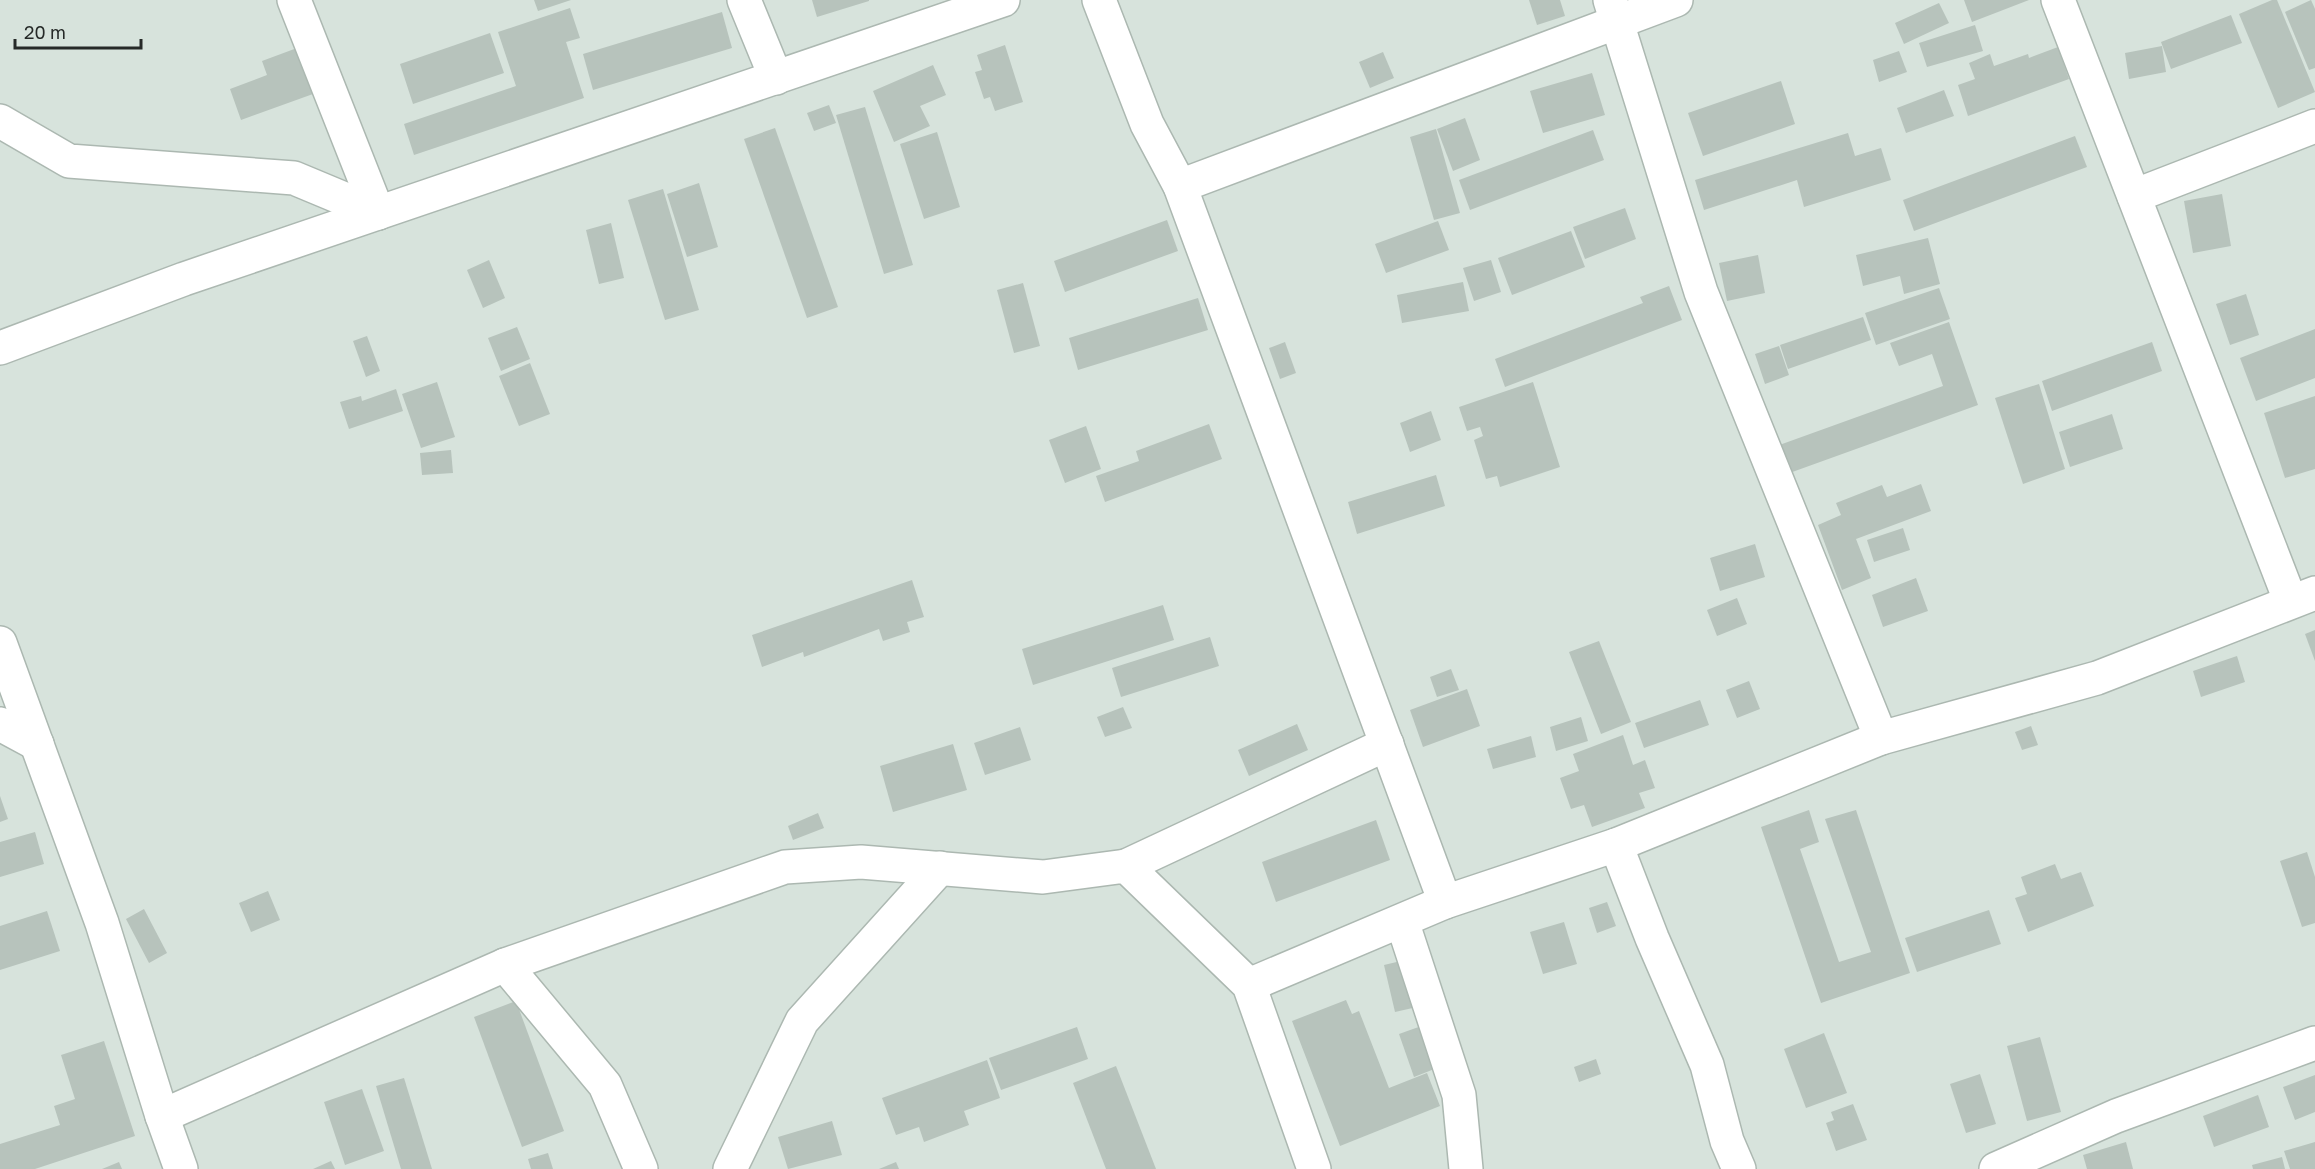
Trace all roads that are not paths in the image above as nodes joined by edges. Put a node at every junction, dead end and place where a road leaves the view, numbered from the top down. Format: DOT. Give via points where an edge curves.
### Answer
graph roads {
  1 [pos="294,0"];
  2 [pos="744,0"];
  3 [pos="1003,0"];
  4 [pos="1099,0"];
  5 [pos="1676,0"];
  6 [pos="2058,0"];
  7 [pos="1614,11"];
  8 [pos="776,78"];
  9 [pos="0,121"];
  10 [pos="2315,126"];
  11 [pos="1180,186"];
  12 [pos="2134,196"];
  13 [pos="378,213"];
  14 [pos="0,348"];
  15 [pos="2302,597"];
  16 [pos="0,643"];
  17 [pos="0,724"];
  18 [pos="1881,738"];
  19 [pos="36,744"];
  20 [pos="1387,744"];
  21 [pos="1616,845"];
  22 [pos="1126,866"];
  23 [pos="940,868"];
  24 [pos="1445,902"];
  25 [pos="1402,921"];
  26 [pos="505,965"];
  27 [pos="1249,985"];
  28 [pos="2315,1043"];
  29 [pos="162,1116"];
  30 [pos="182,1169"];
  31 [pos="641,1169"];
  32 [pos="730,1169"];
  33 [pos="1314,1169"];
  34 [pos="1466,1169"];
  35 [pos="1739,1169"];
  36 [pos="1996,1169"];
  1 -- 13 [label="street"];
  2 -- 8 [label="street"];
  3 -- 8 [label="street"];
  4 -- 11 [label="street" via="1147,124"];
  5 -- 7 [label="street"];
  6 -- 12 [label="street"];
  7 -- 11 [label="street"];
  7 -- 18 [label="street" via="1701,292"];
  8 -- 13 [label="street"];
  9 -- 13 [label="street" via="69,161 294,178"];
  10 -- 12 [label="street"];
  11 -- 20 [label="street"];
  12 -- 15 [label="street"];
  13 -- 14 [label="street" via="184,279"];
  15 -- 18 [label="street" via="2097,678"];
  16 -- 19 [label="street"];
  17 -- 19 [label="street"];
  18 -- 21 [label="street"];
  19 -- 29 [label="street" via="102,923"];
  20 -- 22 [label="street"];
  20 -- 24 [label="street"];
  21 -- 24 [label="street"];
  21 -- 35 [label="street" via="1707,1065 1727,1141"];
  22 -- 23 [label="street" via="1043,877"];
  22 -- 27 [label="street"];
  23 -- 26 [label="street" via="861,862 785,867"];
  23 -- 32 [label="street" via="802,1021"];
  24 -- 25 [label="street"];
  25 -- 27 [label="street"];
  25 -- 34 [label="street" via="1459,1095"];
  26 -- 29 [label="street"];
  26 -- 31 [label="street" via="605,1085"];
  27 -- 33 [label="street"];
  28 -- 36 [label="street" via="2116,1116"];
  29 -- 30 [label="street"];
}
